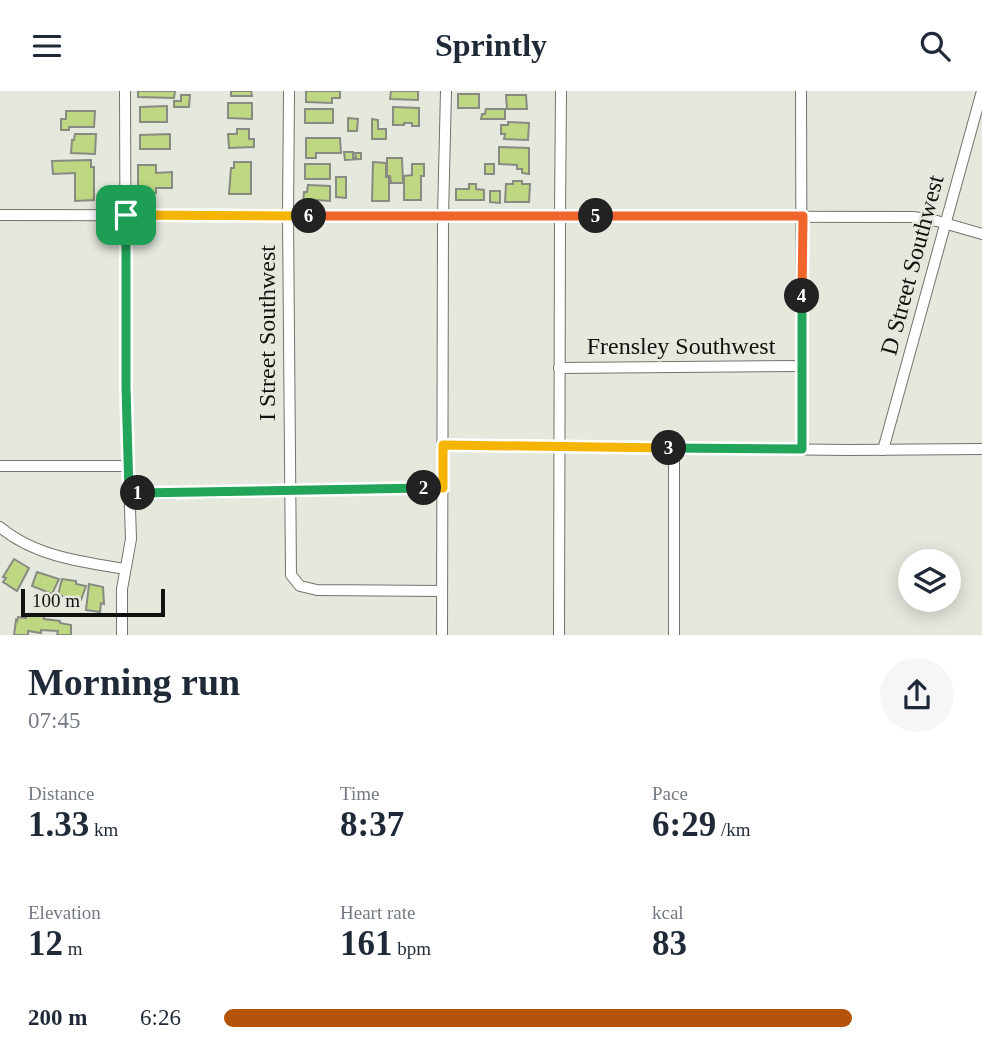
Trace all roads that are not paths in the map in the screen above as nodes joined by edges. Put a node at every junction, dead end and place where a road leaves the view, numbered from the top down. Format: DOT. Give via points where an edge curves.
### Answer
graph roads {
  1 [pos="125,91"];
  2 [pos="289,91"];
  3 [pos="446,91"];
  4 [pos="561,91"];
  5 [pos="801,91"];
  6 [pos="982,91"];
  7 [pos="0,215"];
  8 [pos="126,215"];
  9 [pos="288,216"];
  10 [pos="443,216"];
  11 [pos="559,216"];
  12 [pos="803,216"];
  13 [pos="945,223"];
  14 [pos="982,234"];
  15 [pos="802,366"];
  16 [pos="559,367"];
  17 [pos="443,445"];
  18 [pos="559,447"];
  19 [pos="674,448"];
  20 [pos="802,449"];
  21 [pos="982,449"];
  22 [pos="883,450"];
  23 [pos="0,466"];
  24 [pos="128,466"];
  25 [pos="443,488"];
  26 [pos="289,491"];
  27 [pos="129,493"];
  28 [pos="0,527"];
  29 [pos="125,569"];
  30 [pos="442,591"];
  31 [pos="122,635"];
  32 [pos="442,635"];
  33 [pos="559,635"];
  34 [pos="674,635"];
  1 -- 8 [label="street"];
  2 -- 9 [label="street, I Street Southwest"];
  3 -- 10 [label="street"];
  4 -- 11 [label="street"];
  5 -- 12 [label="street"];
  6 -- 13 [label="street, D Street Southwest"];
  7 -- 8 [label="street"];
  8 -- 9 [label="street"];
  8 -- 24 [label="street"];
  9 -- 10 [label="street"];
  9 -- 26 [label="street, I Street Southwest"];
  10 -- 11 [label="street"];
  10 -- 17 [label="street"];
  11 -- 12 [label="street"];
  11 -- 16 [label="street"];
  12 -- 13 [label="street" via="913,217"];
  12 -- 15 [label="street"];
  13 -- 14 [label="street"];
  13 -- 22 [label="street, D Street Southwest"];
  15 -- 16 [label="street, Frensley Southwest"];
  15 -- 20 [label="street"];
  16 -- 18 [label="street"];
  17 -- 18 [label="street"];
  17 -- 25 [label="street"];
  18 -- 19 [label="street"];
  18 -- 33 [label="street"];
  19 -- 20 [label="street"];
  19 -- 34 [label="street"];
  20 -- 22 [label="street"];
  21 -- 22 [label="street"];
  23 -- 24 [label="street"];
  24 -- 27 [label="street"];
  25 -- 26 [label="street"];
  25 -- 30 [label="street"];
  26 -- 27 [label="street"];
  26 -- 30 [label="street, I Street Southwest" via="291,575 300,586"];
  27 -- 29 [label="street" via="131,539"];
  28 -- 29 [label="street" via="37,549"];
  29 -- 31 [label="street"];
  30 -- 32 [label="street"];
}
